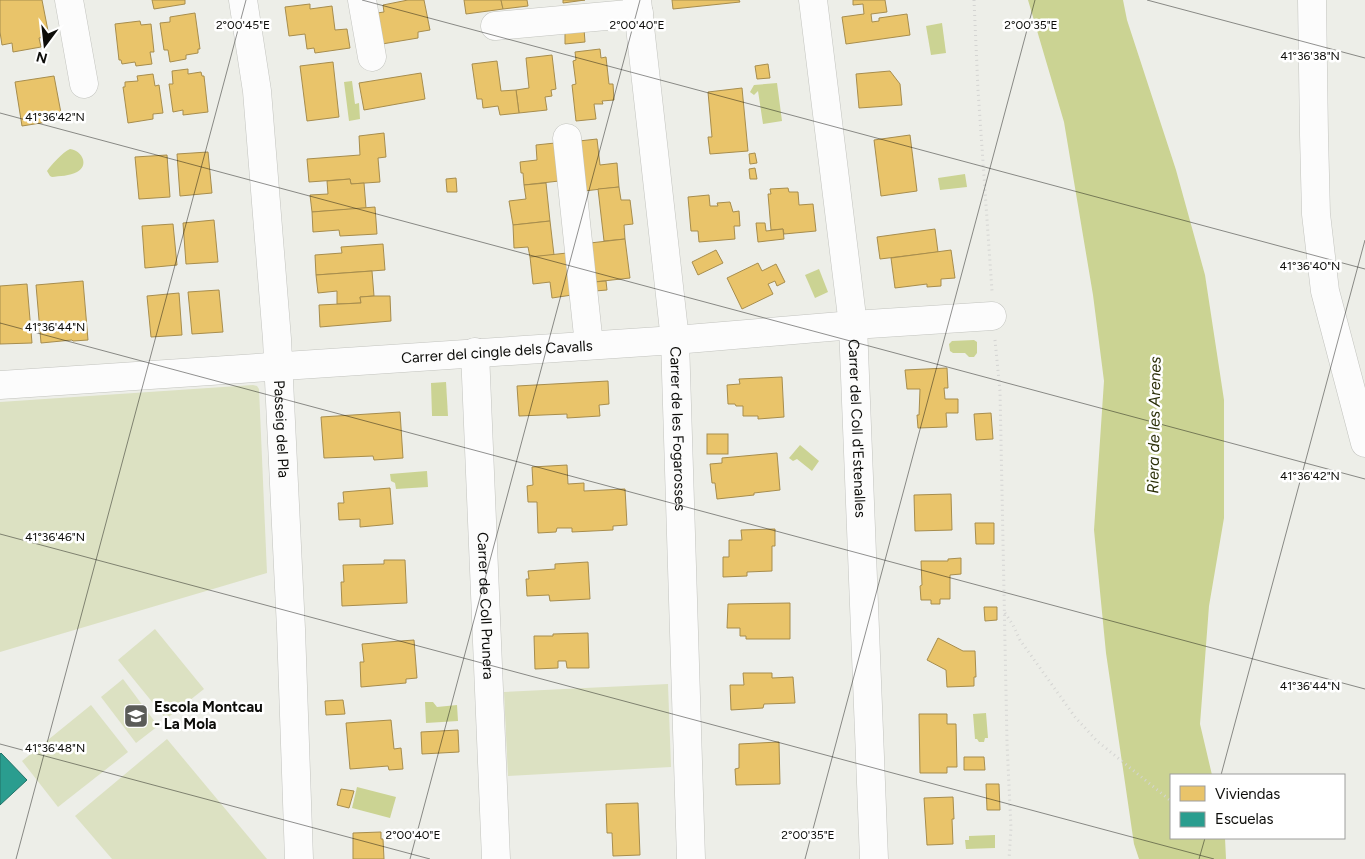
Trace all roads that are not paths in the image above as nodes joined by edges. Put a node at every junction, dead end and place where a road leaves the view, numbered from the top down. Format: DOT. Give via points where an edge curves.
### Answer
graph roads {
  1 [pos="69,0"];
  2 [pos="243,0"];
  3 [pos="362,0"];
  4 [pos="813,0"];
  5 [pos="1312,0"];
  6 [pos="638,6"];
  7 [pos="495,26"];
  8 [pos="372,57"];
  9 [pos="84,84"];
  10 [pos="567,138"];
  11 [pos="992,316"];
  12 [pos="853,325"];
  13 [pos="675,340"];
  14 [pos="589,345"];
  15 [pos="474,352"];
  16 [pos="279,367"];
  17 [pos="0,385"];
  18 [pos="1365,443"];
  19 [pos="299,859"];
  20 [pos="496,859"];
  21 [pos="691,859"];
  22 [pos="874,859"];
  1 -- 9 [label="street"];
  2 -- 16 [label="street, Passeig del Pla" via="257,91"];
  3 -- 8 [label="street"];
  4 -- 12 [label="street, Carrer del Coll d'Estenalles"];
  5 -- 18 [label="street" via="1316,214 1326,291"];
  6 -- 7 [label="street"];
  6 -- 13 [label="street, Carrer de les Fogarosses"];
  10 -- 14 [label="street"];
  11 -- 12 [label="street, Carrer del cingle dels Cavalls"];
  12 -- 13 [label="street, Carrer del cingle dels Cavalls"];
  12 -- 22 [label="street, Carrer del Coll d'Estenalles"];
  13 -- 14 [label="street, Carrer del cingle dels Cavalls"];
  13 -- 21 [label="street, Carrer de les Fogarosses"];
  14 -- 15 [label="street, Carrer del cingle dels Cavalls"];
  15 -- 16 [label="street, Carrer del cingle dels Cavalls"];
  15 -- 20 [label="street, Carrer de Coll Prunera"];
  16 -- 17 [label="street, Carrer del cingle dels Cavalls"];
  16 -- 19 [label="street, Passeig del Pla"];
}
